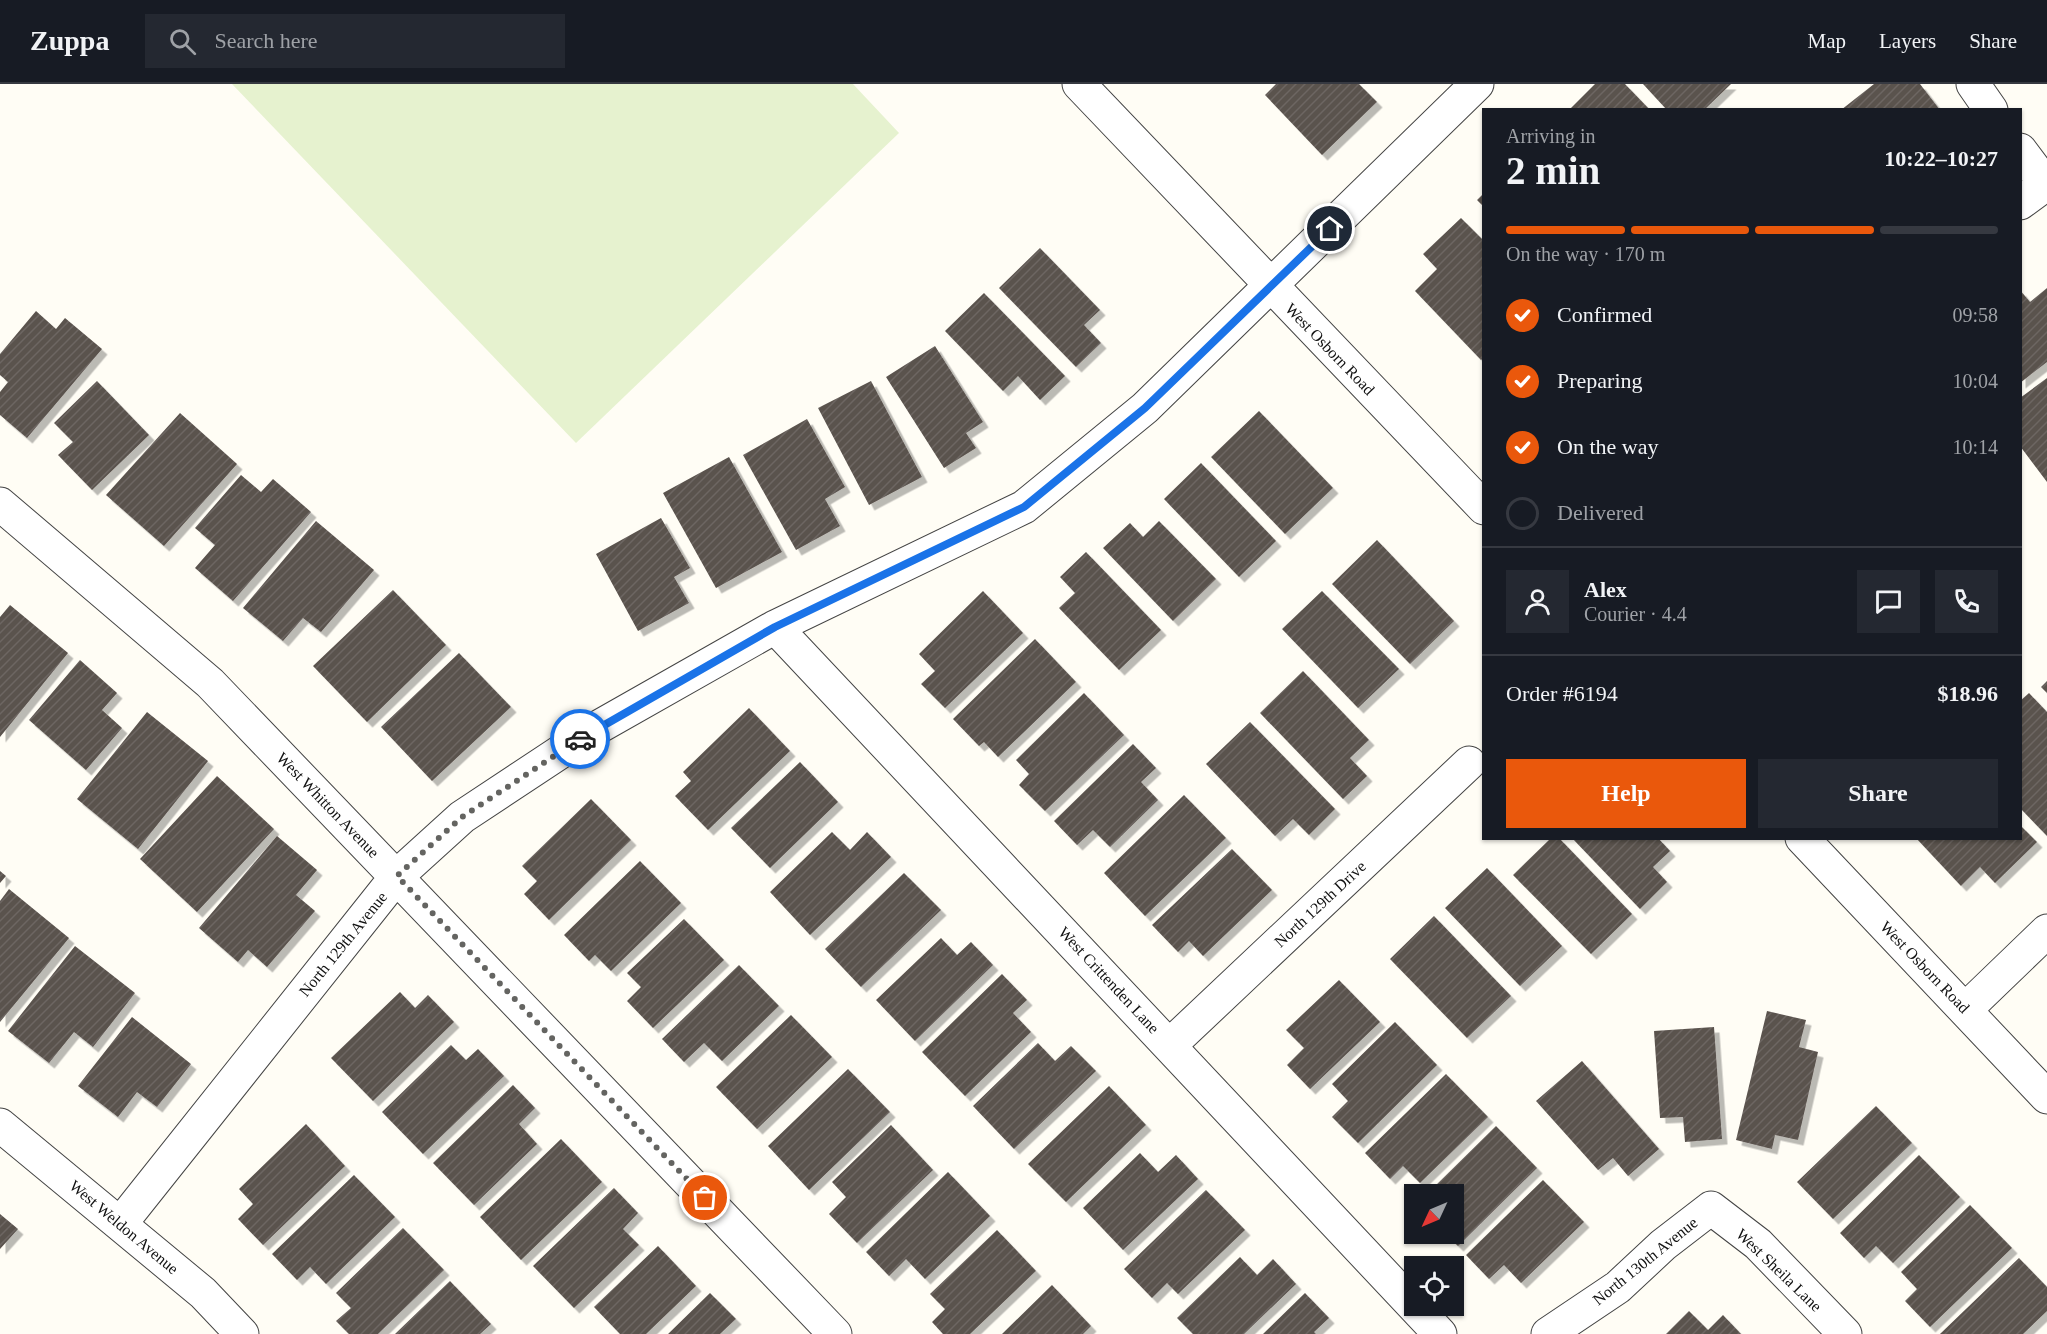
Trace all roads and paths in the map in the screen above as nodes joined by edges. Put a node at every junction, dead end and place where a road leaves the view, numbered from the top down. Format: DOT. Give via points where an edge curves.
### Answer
graph roads {
  1 [pos="1079,84"];
  2 [pos="1477,84"];
  3 [pos="1973,84"];
  4 [pos="1990,108"];
  5 [pos="2022,155"];
  6 [pos="2038,191"];
  7 [pos="1270,287"];
  8 [pos="0,504"];
  9 [pos="1482,506"];
  10 [pos="775,627"];
  11 [pos="1469,763"];
  12 [pos="1804,840"];
  13 [pos="397,876"];
  14 [pos="2047,931"];
  15 [pos="1966,1010"];
  16 [pos="1170,1045"];
  17 [pos="2047,1097"];
  18 [pos="0,1125"];
  19 [pos="1711,1208"];
  20 [pos="121,1223"];
  21 [pos="242,1334"];
  22 [pos="835,1334"];
  23 [pos="1440,1334"];
  24 [pos="1548,1334"];
  25 [pos="1845,1334"];
  1 -- 7 [label="street, West Osborn Road"];
  2 -- 7 [label="street, North 129th Avenue"];
  3 -- 4 [label="street"];
  5 -- 6 [label="street"];
  7 -- 9 [label="street, West Osborn Road"];
  7 -- 10 [label="street, North 129th Avenue" via="1145,408 1024,507"];
  8 -- 13 [label="street, West Whitton Avenue" via="210,683"];
  10 -- 13 [label="street, North 129th Avenue" via="595,729 462,817"];
  10 -- 16 [label="street, West Crittenden Lane"];
  11 -- 16 [label="street, North 129th Drive"];
  12 -- 15 [label="street, West Osborn Road"];
  13 -- 20 [label="street, North 129th Avenue"];
  13 -- 22 [label="street, West Whitton Avenue"];
  14 -- 15 [label="street"];
  15 -- 17 [label="street, West Osborn Road"];
  16 -- 23 [label="street, West Crittenden Lane"];
  18 -- 20 [label="street, West Weldon Avenue"];
  19 -- 24 [label="street, North 130th Avenue" via="1618,1287"];
  19 -- 25 [label="street, West Sheila Lane" via="1758,1244"];
  20 -- 21 [label="street, West Weldon Avenue" via="203,1293"];
}
